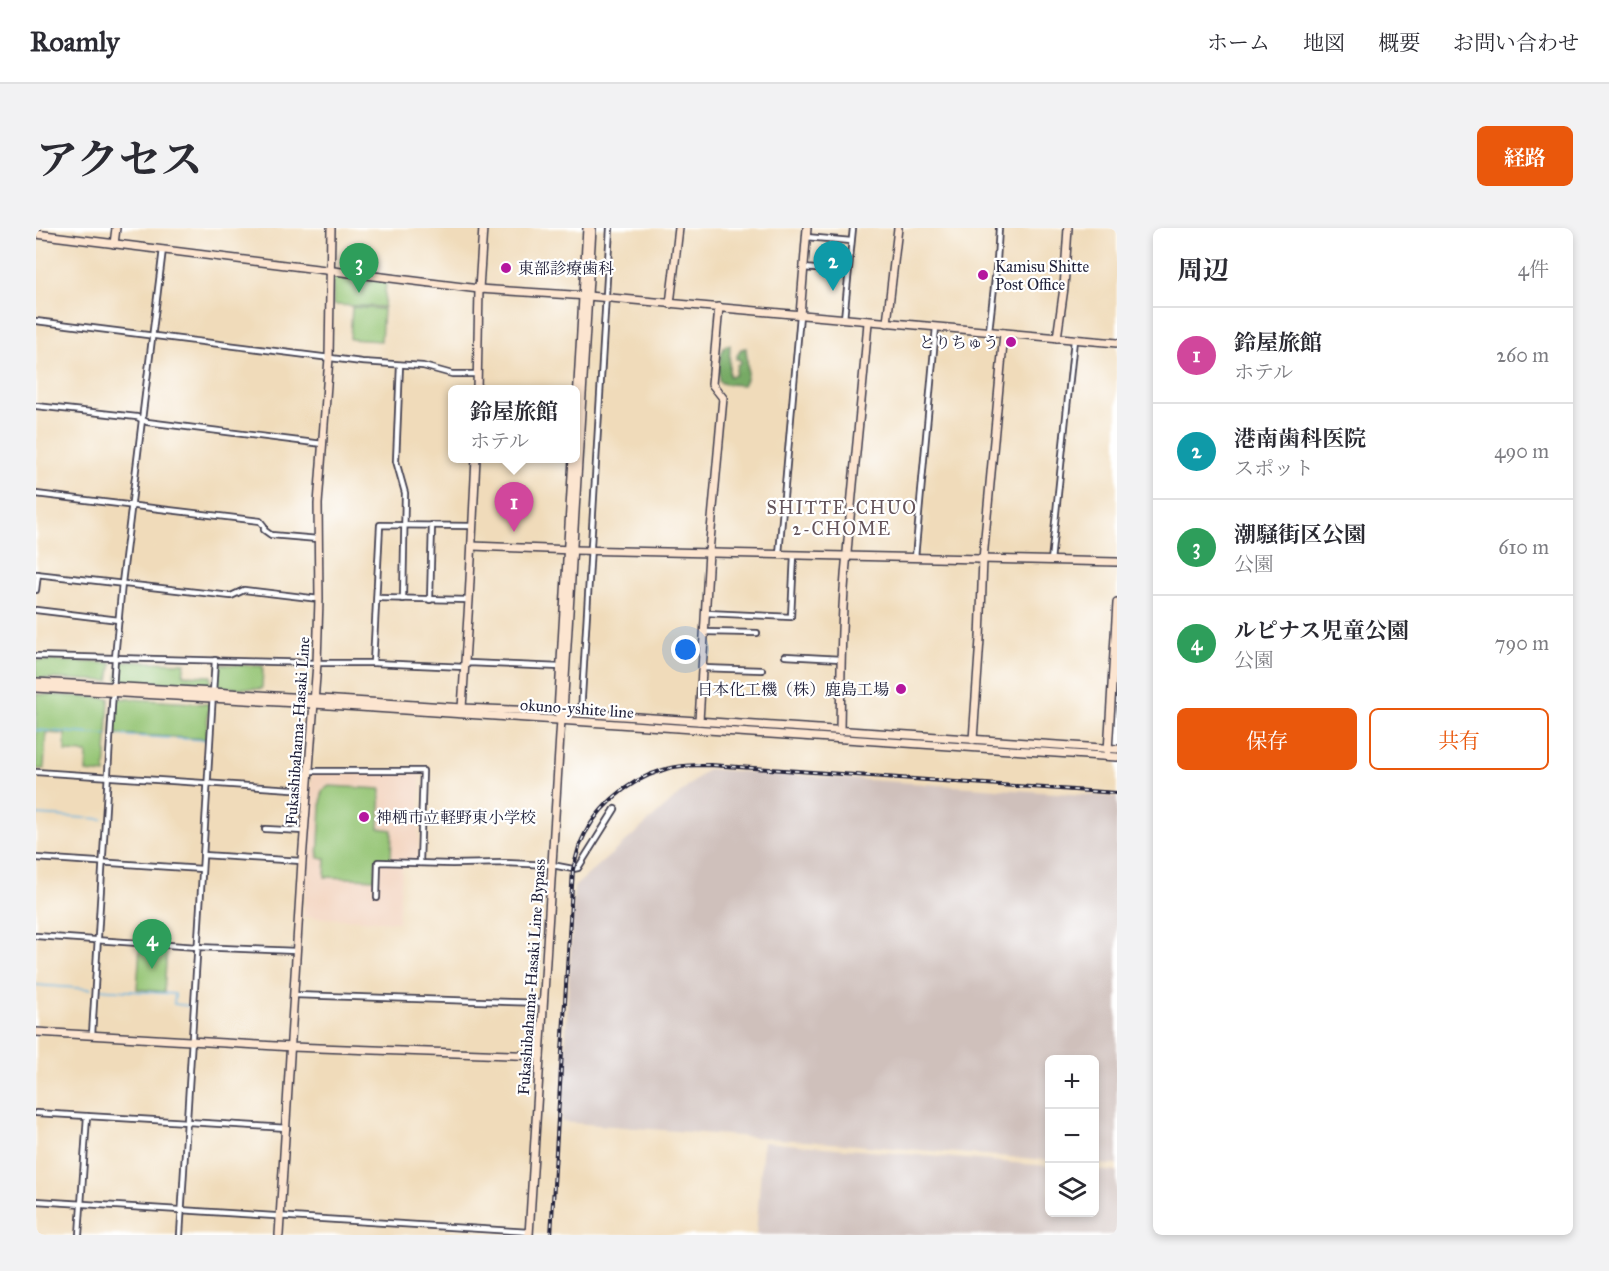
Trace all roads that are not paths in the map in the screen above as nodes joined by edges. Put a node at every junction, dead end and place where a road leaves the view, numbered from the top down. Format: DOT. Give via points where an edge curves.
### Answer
graph roads {
  1 [pos="116,228"];
  2 [pos="331,228"];
  3 [pos="483,228"];
  4 [pos="586,228"];
  5 [pos="592,228"];
  6 [pos="610,228"];
  7 [pos="679,228"];
  8 [pos="807,228"];
  9 [pos="853,228"];
  10 [pos="898,228"];
  11 [pos="999,228"];
  12 [pos="1068,228"];
  13 [pos="36,234"];
  14 [pos="806,237"];
  15 [pos="851,242"];
  16 [pos="114,244"];
  17 [pos="163,249"];
  18 [pos="804,268"];
  19 [pos="330,271"];
  20 [pos="848,272"];
  21 [pos="479,289"];
  22 [pos="585,296"];
  23 [pos="607,298"];
  24 [pos="670,304"];
  25 [pos="719,308"];
  26 [pos="800,315"];
  27 [pos="844,319"];
  28 [pos="36,321"];
  29 [pos="868,322"];
  30 [pos="887,323"];
  31 [pos="936,327"];
  32 [pos="989,331"];
  33 [pos="1004,333"];
  34 [pos="153,335"];
  35 [pos="1057,338"];
  36 [pos="1074,340"];
  37 [pos="1117,343"];
  38 [pos="329,358"];
  39 [pos="400,365"];
  40 [pos="477,374"];
  41 [pos="477,385"];
  42 [pos="578,385"];
  43 [pos="580,387"];
  44 [pos="36,405"];
  45 [pos="142,420"];
  46 [pos="323,444"];
  47 [pos="476,463"];
  48 [pos="573,463"];
  49 [pos="576,463"];
  50 [pos="36,494"];
  51 [pos="132,505"];
  52 [pos="406,524"];
  53 [pos="432,525"];
  54 [pos="472,526"];
  55 [pos="318,538"];
  56 [pos="472,546"];
  57 [pos="592,549"];
  58 [pos="571,550"];
  59 [pos="710,552"];
  60 [pos="779,554"];
  61 [pos="794,555"];
  62 [pos="846,555"];
  63 [pos="915,558"];
  64 [pos="983,559"];
  65 [pos="1051,561"];
  66 [pos="1117,562"];
  67 [pos="37,574"];
  68 [pos="122,583"];
  69 [pos="36,590"];
  70 [pos="377,598"];
  71 [pos="319,599"];
  72 [pos="404,599"];
  73 [pos="430,600"];
  74 [pos="470,600"];
  75 [pos="1117,604"];
  76 [pos="36,610"];
  77 [pos="706,613"];
  78 [pos="119,620"];
  79 [pos="705,632"];
  80 [pos="757,633"];
  81 [pos="36,656"];
  82 [pos="785,656"];
  83 [pos="115,658"];
  84 [pos="841,659"];
  85 [pos="215,660"];
  86 [pos="316,663"];
  87 [pos="373,663"];
  88 [pos="465,667"];
  89 [pos="561,667"];
  90 [pos="702,668"];
  91 [pos="762,670"];
  92 [pos="36,682"];
  93 [pos="36,688"];
  94 [pos="112,690"];
  95 [pos="213,695"];
  96 [pos="314,701"];
  97 [pos="462,708"];
  98 [pos="560,712"];
  99 [pos="581,714"];
  100 [pos="561,721"];
  101 [pos="699,721"];
  102 [pos="840,731"];
  103 [pos="973,740"];
  104 [pos="1108,748"];
  105 [pos="1117,749"];
  106 [pos="1107,757"];
  107 [pos="1117,757"];
  108 [pos="309,771"];
  109 [pos="36,772"];
  110 [pos="108,777"];
  111 [pos="207,783"];
  112 [pos="307,790"];
  113 [pos="615,809"];
  114 [pos="265,829"];
  115 [pos="304,831"];
  116 [pos="202,855"];
  117 [pos="36,858"];
  118 [pos="302,861"];
  119 [pos="103,862"];
  120 [pos="420,863"];
  121 [pos="552,865"];
  122 [pos="202,869"];
  123 [pos="377,898"];
  124 [pos="36,936"];
  125 [pos="98,940"];
  126 [pos="197,947"];
  127 [pos="296,951"];
  128 [pos="294,995"];
  129 [pos="543,1003"];
  130 [pos="36,1032"];
  131 [pos="92,1035"];
  132 [pos="191,1040"];
  133 [pos="292,1047"];
  134 [pos="540,1056"];
  135 [pos="36,1113"];
  136 [pos="87,1116"];
  137 [pos="187,1122"];
  138 [pos="287,1128"];
  139 [pos="36,1201"];
  140 [pos="81,1204"];
  141 [pos="182,1210"];
  142 [pos="280,1218"];
  143 [pos="423,1226"];
  144 [pos="529,1234"];
  145 [pos="80,1235"];
  146 [pos="180,1235"];
  147 [pos="279,1235"];
  148 [pos="422,1235"];
  1 -- 16 [label="street"];
  2 -- 19 [label="street, Fukashibahama-Hasaki Line"];
  3 -- 21 [label="street"];
  4 -- 22 [label="street, Fukashibahama-Hasaki Line Bypass"];
  5 -- 22 [label="street, Fukashibahama-Hasaki Line Bypass"];
  6 -- 23 [label="street"];
  7 -- 24 [label="street"];
  8 -- 14 [label="street"];
  9 -- 15 [label="street"];
  10 -- 30 [label="street"];
  11 -- 32 [label="street"];
  12 -- 35 [label="street"];
  13 -- 16 [label="street"];
  14 -- 15 [label="street"];
  14 -- 18 [label="street"];
  15 -- 20 [label="street"];
  16 -- 17 [label="street"];
  17 -- 19 [label="street"];
  17 -- 34 [label="street"];
  18 -- 20 [label="street"];
  18 -- 26 [label="street"];
  19 -- 21 [label="street"];
  19 -- 38 [label="street, Fukashibahama-Hasaki Line"];
  20 -- 27 [label="street"];
  21 -- 22 [label="street"];
  21 -- 40 [label="street"];
  22 -- 23 [label="street"];
  22 -- 42 [label="street, Fukashibahama-Hasaki Line Bypass"];
  22 -- 43 [label="street, Fukashibahama-Hasaki Line Bypass"];
  23 -- 24 [label="street"];
  23 -- 57 [label="street"];
  24 -- 25 [label="street"];
  25 -- 26 [label="street"];
  25 -- 59 [label="street" via="712,384 723,398"];
  26 -- 27 [label="street"];
  26 -- 60 [label="street"];
  27 -- 29 [label="street"];
  28 -- 34 [label="street"];
  29 -- 30 [label="street"];
  29 -- 62 [label="street"];
  30 -- 31 [label="street"];
  31 -- 32 [label="street"];
  31 -- 63 [label="street"];
  32 -- 33 [label="street"];
  33 -- 35 [label="street"];
  33 -- 64 [label="street"];
  34 -- 38 [label="street"];
  34 -- 45 [label="street"];
  35 -- 36 [label="street"];
  36 -- 37 [label="street"];
  36 -- 65 [label="street"];
  38 -- 39 [label="street"];
  38 -- 46 [label="street, Fukashibahama-Hasaki Line"];
  39 -- 40 [label="street"];
  39 -- 52 [label="street" via="396,461 405,493"];
  40 -- 41 [label="street"];
  44 -- 45 [label="street"];
  45 -- 46 [label="street"];
  45 -- 51 [label="street"];
  46 -- 55 [label="street, Fukashibahama-Hasaki Line"];
  47 -- 54 [label="street"];
  48 -- 58 [label="street, Fukashibahama-Hasaki Line Bypass"];
  49 -- 58 [label="street, Fukashibahama-Hasaki Line Bypass"];
  50 -- 51 [label="street"];
  51 -- 55 [label="street" via="260,521 271,535"];
  51 -- 68 [label="street"];
  52 -- 53 [label="street"];
  52 -- 70 [label="street" via="380,525"];
  52 -- 72 [label="street"];
  53 -- 54 [label="street"];
  53 -- 73 [label="street"];
  54 -- 56 [label="street"];
  55 -- 71 [label="street, Fukashibahama-Hasaki Line"];
  56 -- 58 [label="street"];
  56 -- 74 [label="street"];
  57 -- 58 [label="street"];
  57 -- 59 [label="street"];
  57 -- 99 [label="street"];
  58 -- 89 [label="street, Fukashibahama-Hasaki Line Bypass"];
  58 -- 98 [label="street, Fukashibahama-Hasaki Line Bypass"];
  59 -- 60 [label="street"];
  59 -- 77 [label="street"];
  60 -- 61 [label="street"];
  61 -- 62 [label="street"];
  61 -- 77 [label="street" via="791,617"];
  62 -- 63 [label="street"];
  62 -- 84 [label="street"];
  63 -- 64 [label="street"];
  64 -- 65 [label="street"];
  64 -- 103 [label="street"];
  65 -- 66 [label="street"];
  67 -- 68 [label="street"];
  67 -- 69 [label="street"];
  68 -- 71 [label="street" via="231,596 244,590"];
  68 -- 78 [label="street"];
  70 -- 72 [label="street"];
  70 -- 87 [label="street"];
  71 -- 86 [label="street, Fukashibahama-Hasaki Line"];
  72 -- 73 [label="street"];
  73 -- 74 [label="street"];
  74 -- 88 [label="street"];
  75 -- 104 [label="street"];
  76 -- 78 [label="street"];
  77 -- 79 [label="street"];
  78 -- 83 [label="street"];
  79 -- 80 [label="street"];
  79 -- 90 [label="street"];
  81 -- 83 [label="street"];
  82 -- 84 [label="street"];
  83 -- 85 [label="street"];
  83 -- 94 [label="street"];
  84 -- 102 [label="street"];
  85 -- 86 [label="street"];
  85 -- 95 [label="street"];
  86 -- 87 [label="street"];
  86 -- 96 [label="street, Fukashibahama-Hasaki Line"];
  87 -- 88 [label="street"];
  88 -- 89 [label="street" via="468,663"];
  88 -- 97 [label="street"];
  89 -- 98 [label="street, Fukashibahama-Hasaki Line Bypass"];
  90 -- 91 [label="street"];
  90 -- 101 [label="street"];
  92 -- 94 [label="street, okuno-yshite line"];
  93 -- 94 [label="street, okuno-yshite line"];
  94 -- 95 [label="street, okuno-yshite line"];
  94 -- 110 [label="street"];
  95 -- 96 [label="street, okuno-yshite line"];
  95 -- 111 [label="street"];
  96 -- 97 [label="street, okuno-yshite line"];
  96 -- 100 [label="street, okuno-yshite line"];
  96 -- 108 [label="street, Fukashibahama-Hasaki Line"];
  97 -- 98 [label="street, okuno-yshite line"];
  98 -- 99 [label="street, okuno-yshite line"];
  98 -- 100 [label="street, Fukashibahama-Hasaki Line Bypass"];
  99 -- 101 [label="street, okuno-yshite line"];
  100 -- 106 [label="street, okuno-yshite line"];
  100 -- 121 [label="street, Fukashibahama-Hasaki Line Bypass"];
  101 -- 102 [label="street, okuno-yshite line"];
  102 -- 103 [label="street, okuno-yshite line"];
  103 -- 104 [label="street, okuno-yshite line"];
  104 -- 105 [label="street, okuno-yshite line"];
  104 -- 106 [label="street"];
  106 -- 107 [label="street, okuno-yshite line"];
  108 -- 112 [label="street, Fukashibahama-Hasaki Line"];
  108 -- 120 [label="street" via="423,771"];
  109 -- 110 [label="street"];
  110 -- 111 [label="street"];
  110 -- 119 [label="street"];
  111 -- 112 [label="street"];
  111 -- 116 [label="street"];
  112 -- 115 [label="street, Fukashibahama-Hasaki Line"];
  113 -- 121 [label="street" via="578,868"];
  114 -- 115 [label="street"];
  115 -- 118 [label="street, Fukashibahama-Hasaki Line"];
  116 -- 118 [label="street"];
  116 -- 122 [label="street"];
  117 -- 119 [label="street"];
  118 -- 127 [label="street, Fukashibahama-Hasaki Line"];
  119 -- 122 [label="street"];
  119 -- 125 [label="street"];
  120 -- 121 [label="street"];
  120 -- 123 [label="street" via="378,862"];
  121 -- 129 [label="street, Fukashibahama-Hasaki Line Bypass"];
  122 -- 126 [label="street"];
  124 -- 125 [label="street"];
  125 -- 126 [label="street"];
  125 -- 131 [label="street"];
  126 -- 127 [label="street"];
  126 -- 132 [label="street"];
  127 -- 128 [label="street, Fukashibahama-Hasaki Line"];
  128 -- 129 [label="street"];
  128 -- 133 [label="street, Fukashibahama-Hasaki Line"];
  129 -- 134 [label="street, Fukashibahama-Hasaki Line Bypass"];
  130 -- 131 [label="street"];
  131 -- 132 [label="street"];
  132 -- 133 [label="street"];
  132 -- 137 [label="street"];
  133 -- 134 [label="street"];
  133 -- 138 [label="street, Fukashibahama-Hasaki Line"];
  134 -- 144 [label="street, Fukashibahama-Hasaki Line Bypass"];
  135 -- 136 [label="street"];
  136 -- 137 [label="street"];
  136 -- 140 [label="street"];
  137 -- 138 [label="street"];
  137 -- 141 [label="street"];
  138 -- 142 [label="street, Fukashibahama-Hasaki Line"];
  139 -- 140 [label="street"];
  140 -- 141 [label="street"];
  140 -- 145 [label="street"];
  141 -- 142 [label="street"];
  141 -- 146 [label="street"];
  142 -- 143 [label="street"];
  142 -- 147 [label="street, Fukashibahama-Hasaki Line"];
  143 -- 144 [label="street"];
  143 -- 148 [label="street"];
}
